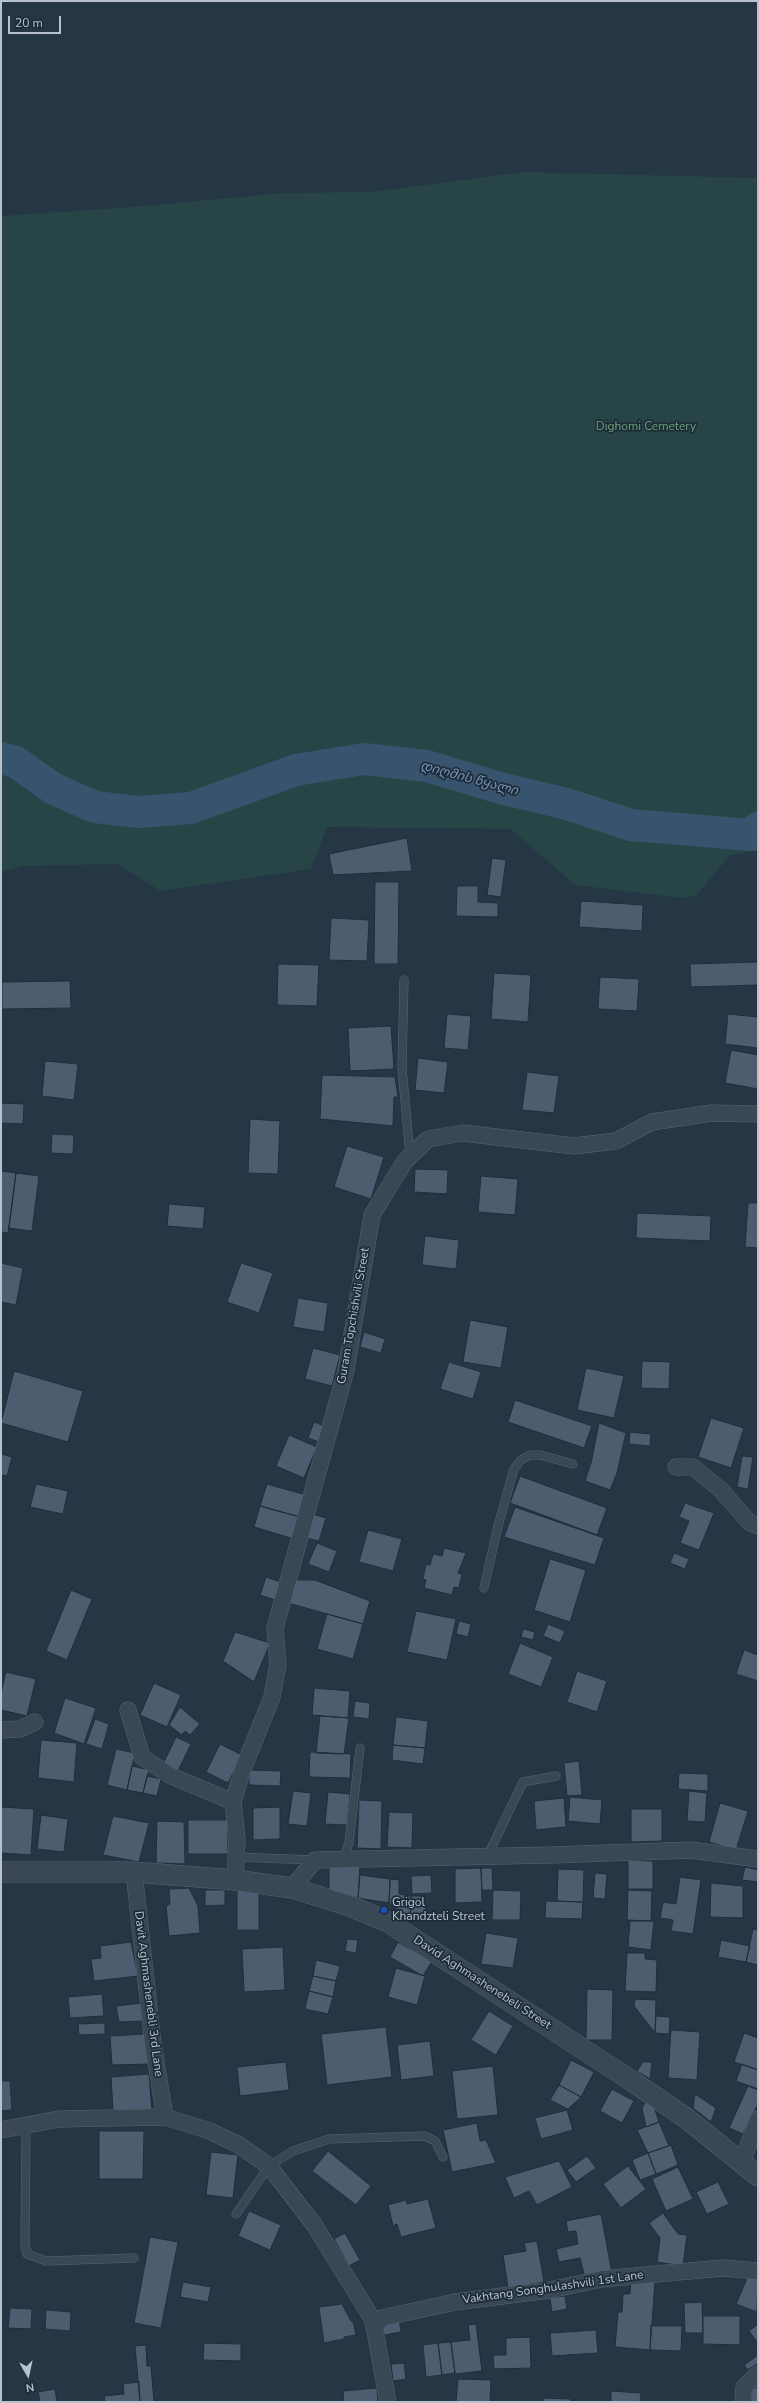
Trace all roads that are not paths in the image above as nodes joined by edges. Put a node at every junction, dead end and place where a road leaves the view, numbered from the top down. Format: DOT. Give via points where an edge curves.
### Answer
graph roads {
  1 [pos="404,980"];
  2 [pos="758,1114"];
  3 [pos="410,1155"];
  4 [pos="572,1464"];
  5 [pos="676,1467"];
  6 [pos="758,1526"];
  7 [pos="484,1588"];
  8 [pos="128,1710"];
  9 [pos="35,1722"];
  10 [pos="1,1730"];
  11 [pos="360,1748"];
  12 [pos="556,1776"];
  13 [pos="233,1802"];
  14 [pos="236,1857"];
  15 [pos="487,1857"];
  16 [pos="758,1859"];
  17 [pos="315,1860"];
  18 [pos="343,1860"];
  19 [pos="1,1872"];
  20 [pos="134,1872"];
  21 [pos="235,1880"];
  22 [pos="292,1888"];
  23 [pos="165,2117"];
  24 [pos="758,2119"];
  25 [pos="26,2125"];
  26 [pos="1,2130"];
  27 [pos="443,2157"];
  28 [pos="742,2162"];
  29 [pos="268,2166"];
  30 [pos="758,2176"];
  31 [pos="236,2214"];
  32 [pos="134,2258"];
  33 [pos="758,2271"];
  34 [pos="373,2320"];
  35 [pos="758,2374"];
  36 [pos="388,2402"];
  37 [pos="743,2402"];
  1 -- 3 [label="lane" via="402,1068"];
  2 -- 3 [label="street, Guram Topchishvili Street" via="712,1113 652,1122 616,1141 574,1146 462,1132 428,1139"];
  3 -- 13 [label="street, Guram Topchishvili Street" via="372,1215 346,1370 275,1628 278,1665 272,1697 242,1769"];
  4 -- 7 [label="lane" via="540,1455 530,1455 514,1468"];
  5 -- 6 [label="street" via="693,1467 721,1490 749,1522"];
  8 -- 13 [label="street" via="142,1757 169,1775"];
  9 -- 10 [label="street" via="20,1729"];
  11 -- 18 [label="lane" via="349,1843"];
  12 -- 15 [label="lane" via="523,1782"];
  13 -- 14 [label="street, Guram Topchishvili Street"];
  14 -- 17 [label="lane"];
  14 -- 21 [label="street, Guram Topchishvili Street"];
  15 -- 16 [label="street" via="691,1850"];
  15 -- 18 [label="street"];
  17 -- 18 [label="street"];
  17 -- 22 [label="street"];
  19 -- 20 [label="street, David Aghmashenebeli Street"];
  20 -- 21 [label="street, David Aghmashenebeli Street"];
  20 -- 23 [label="street, Davit Aghmashenebli 3rd Lane" via="152,2044"];
  21 -- 22 [label="street, David Aghmashenebeli Street"];
  22 -- 28 [label="street, David Aghmashenebeli Street" via="350,1906 388,1922 635,2083 686,2118"];
  23 -- 25 [label="street" via="58,2119"];
  23 -- 29 [label="street" via="210,2131 239,2145"];
  24 -- 28 [label="street"];
  25 -- 26 [label="street"];
  25 -- 32 [label="lane" via="27,2254 46,2260"];
  27 -- 29 [label="lane" via="435,2141 425,2136 329,2139 293,2151"];
  28 -- 30 [label="street, David Aghmashenebeli Street"];
  29 -- 31 [label="lane"];
  29 -- 34 [label="street" via="315,2226"];
  33 -- 34 [label="street, Vakhtang Songhulashvili 1st Lane" via="722,2268 602,2279 550,2290 455,2302"];
  34 -- 36 [label="street"];
  35 -- 37 [label="street" via="744,2387"];
}
